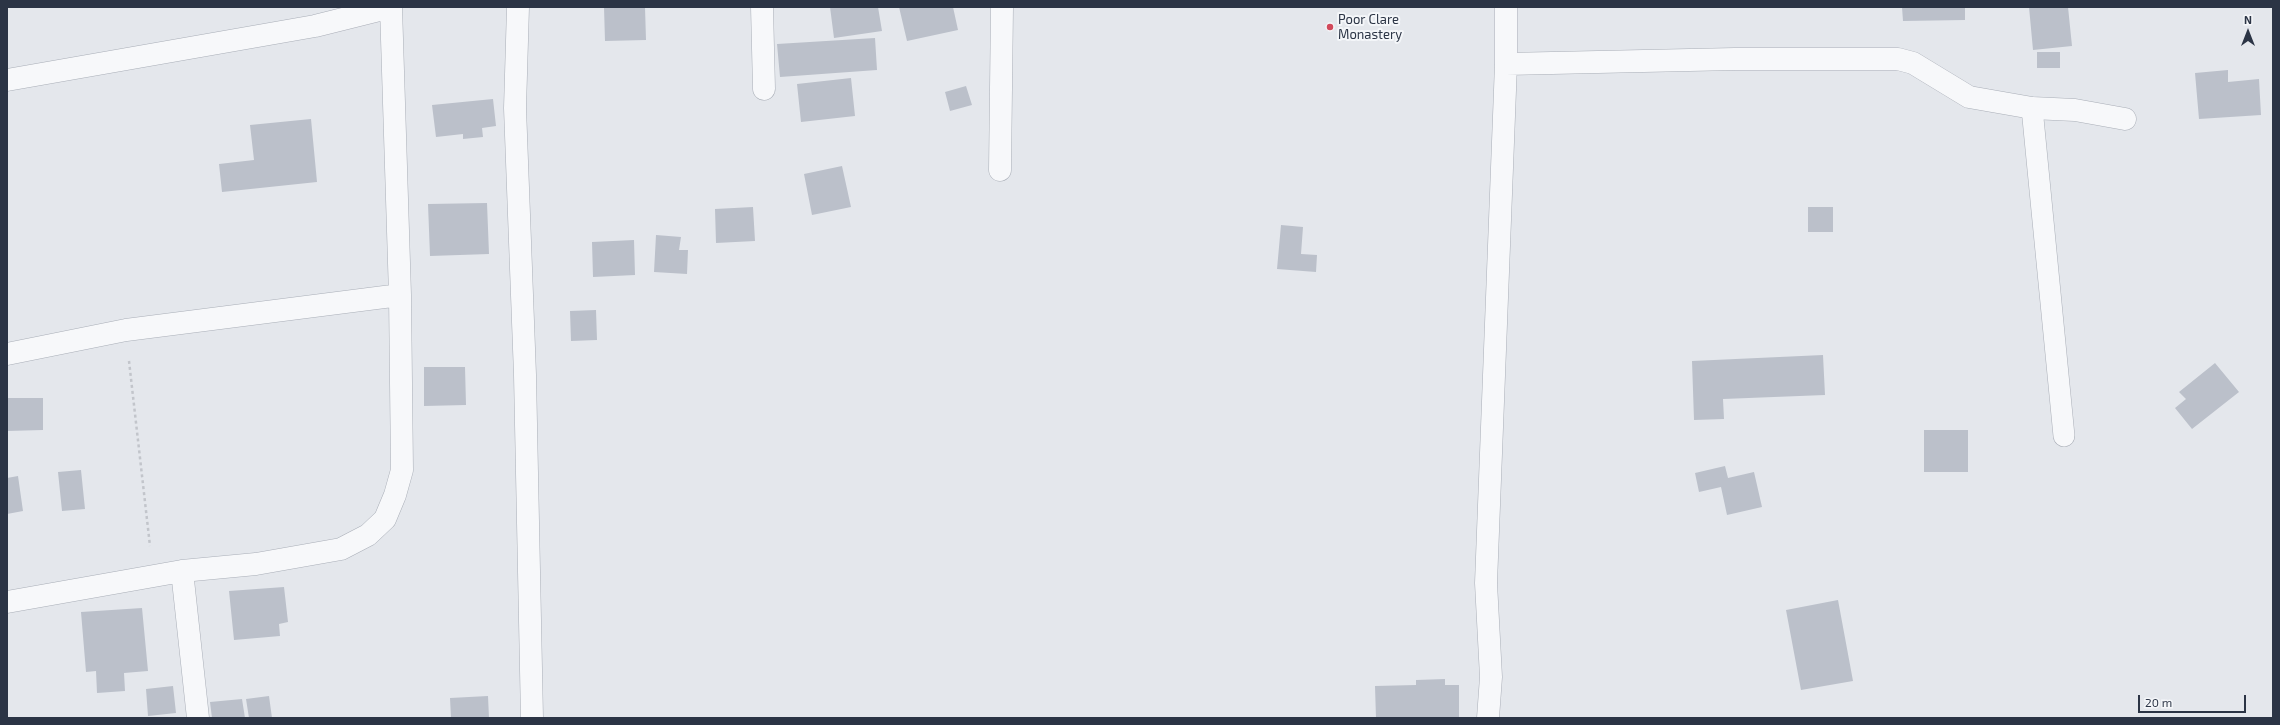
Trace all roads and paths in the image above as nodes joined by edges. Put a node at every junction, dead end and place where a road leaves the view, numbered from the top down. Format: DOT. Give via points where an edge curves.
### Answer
graph roads {
  1 [pos="391,7"];
  2 [pos="518,7"];
  3 [pos="762,7"];
  4 [pos="1002,7"];
  5 [pos="1506,7"];
  6 [pos="1506,64"];
  7 [pos="7,80"];
  8 [pos="764,89"];
  9 [pos="2032,108"];
  10 [pos="2125,119"];
  11 [pos="1000,170"];
  12 [pos="400,294"];
  13 [pos="126,330"];
  14 [pos="7,354"];
  15 [pos="2064,436"];
  16 [pos="182,571"];
  17 [pos="153,577"];
  18 [pos="7,602"];
  19 [pos="198,718"];
  20 [pos="532,718"];
  21 [pos="1488,718"];
  1 -- 7 [label="street" via="315,26"];
  1 -- 12 [label="street"];
  2 -- 20 [label="street" via="515,108 525,375"];
  3 -- 8 [label="street"];
  4 -- 11 [label="street"];
  5 -- 6 [label="street"];
  6 -- 9 [label="street" via="1735,59 1898,59 1913,63 1969,97"];
  6 -- 21 [label="street" via="1486,582 1491,677"];
  9 -- 10 [label="street" via="2074,110"];
  9 -- 15 [label="lane"];
  12 -- 13 [label="street"];
  12 -- 16 [label="street" via="402,470 395,496 384,519 368,535 341,549 256,564"];
  13 -- 14 [label="street"];
  13 -- 17 [label="path"];
  16 -- 17 [label="street"];
  16 -- 19 [label="street"];
  17 -- 18 [label="street"];
}
